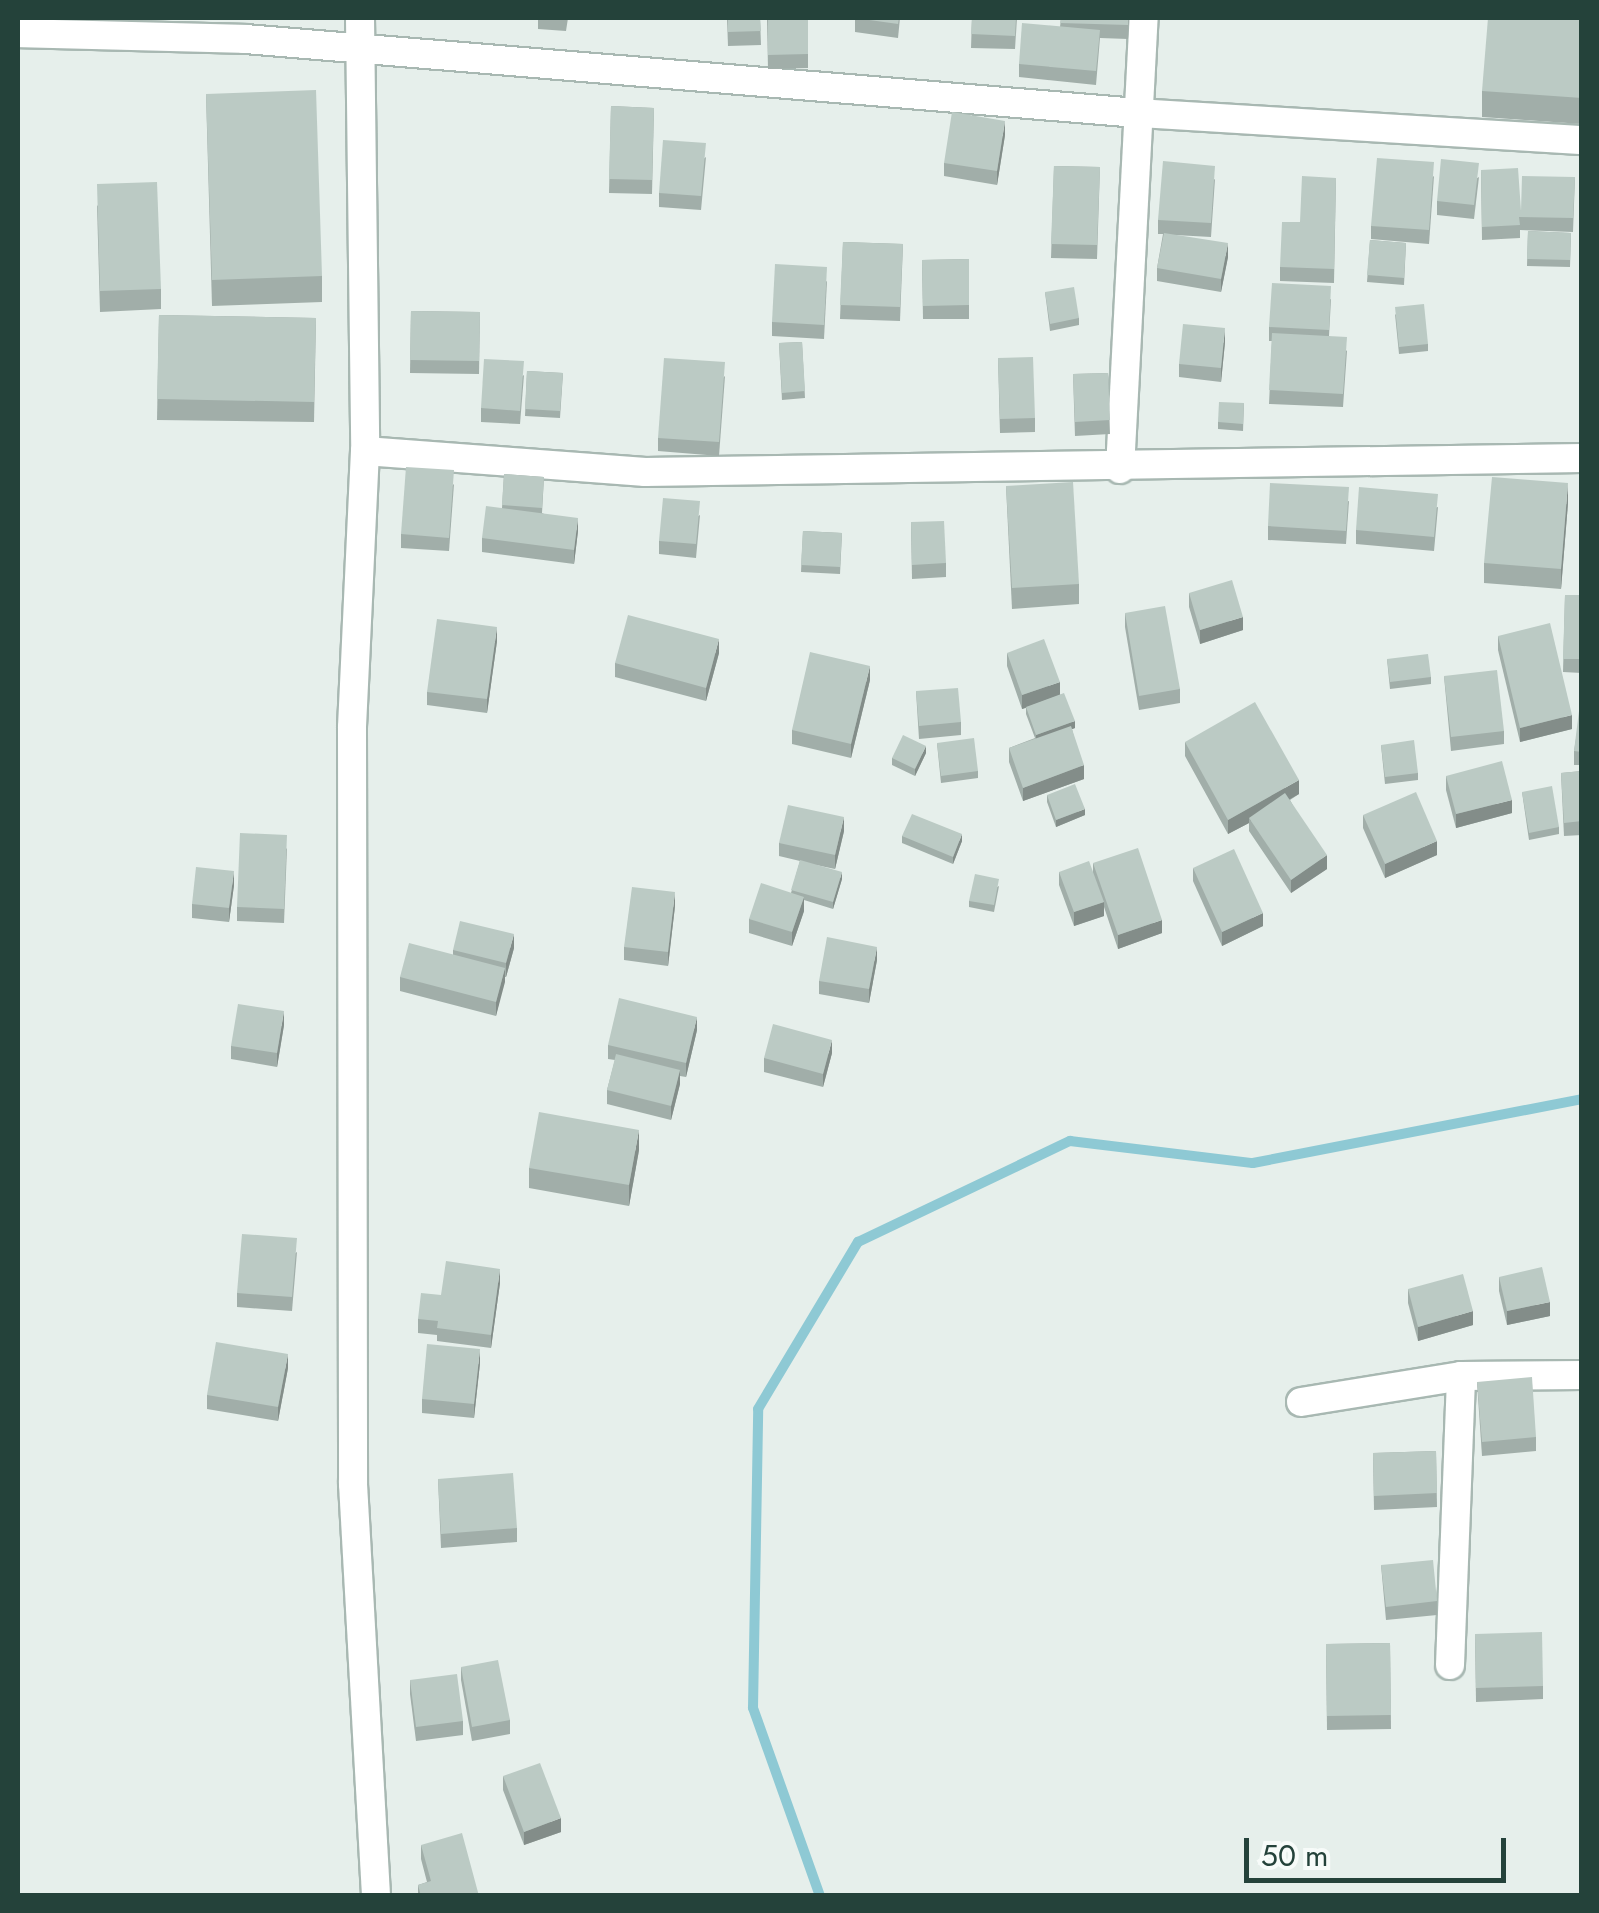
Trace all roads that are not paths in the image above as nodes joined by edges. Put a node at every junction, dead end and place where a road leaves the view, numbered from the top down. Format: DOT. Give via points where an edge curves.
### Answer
graph roads {
  1 [pos="360,18"];
  2 [pos="1144,18"];
  3 [pos="18,33"];
  4 [pos="360,49"];
  5 [pos="1138,113"];
  6 [pos="1582,140"];
  7 [pos="365,451"];
  8 [pos="1582,458"];
  9 [pos="1120,470"];
  10 [pos="1582,1375"];
  11 [pos="1461,1376"];
  12 [pos="1301,1402"];
  13 [pos="1450,1665"];
  14 [pos="376,1896"];
  1 -- 4 [label="street"];
  2 -- 5 [label="street"];
  3 -- 4 [label="street"];
  4 -- 5 [label="street"];
  4 -- 7 [label="street"];
  5 -- 6 [label="street"];
  5 -- 9 [label="street"];
  7 -- 9 [label="street" via="645,472"];
  7 -- 14 [label="street" via="352,728 353,1484"];
  8 -- 9 [label="street"];
  10 -- 11 [label="street"];
  11 -- 12 [label="street"];
  11 -- 13 [label="street"];
}
